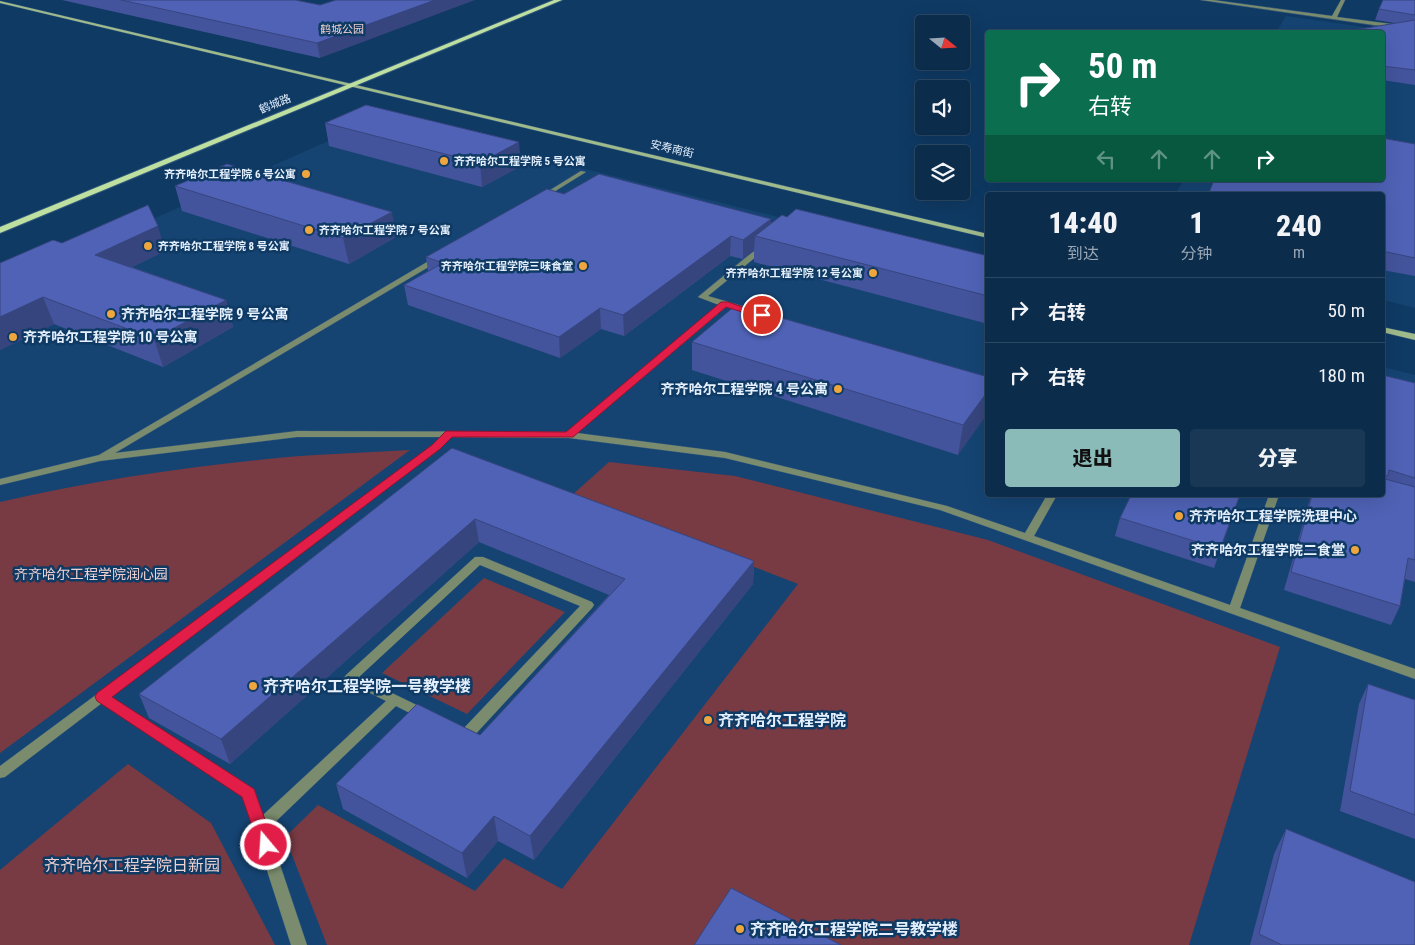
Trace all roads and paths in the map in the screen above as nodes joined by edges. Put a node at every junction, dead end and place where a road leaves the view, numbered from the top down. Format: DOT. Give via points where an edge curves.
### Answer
graph roads {
  1 [pos="559,0"];
  2 [pos="1203,0"];
  3 [pos="1343,0"];
  4 [pos="0,2"];
  5 [pos="1334,18"];
  6 [pos="1415,29"];
  7 [pos="352,85"];
  8 [pos="583,172"];
  9 [pos="532,202"];
  10 [pos="0,230"];
  11 [pos="985,235"];
  12 [pos="771,242"];
  13 [pos="448,252"];
  14 [pos="725,304"];
  15 [pos="753,312"];
  16 [pos="1385,330"];
  17 [pos="1415,337"];
  18 [pos="450,434"];
  19 [pos="569,435"];
  20 [pos="100,458"];
  21 [pos="0,482"];
  22 [pos="1051,497"];
  23 [pos="1273,497"];
  24 [pos="1027,538"];
  25 [pos="1234,610"];
  26 [pos="1415,674"];
  27 [pos="102,697"];
  28 [pos="395,700"];
  29 [pos="0,773"];
  30 [pos="260,827"];
  31 [pos="299,945"];
  1 -- 7 [label="main road, 鹤城路"];
  2 -- 5 [label="street"];
  3 -- 5 [label="street"];
  4 -- 7 [label="street, 安寿南街"];
  5 -- 6 [label="street"];
  7 -- 10 [label="main road, 鹤城路"];
  7 -- 11 [label="street, 安寿南街"];
  8 -- 9 [label="street"];
  12 -- 14 [label="street" via="702,297"];
  13 -- 20 [label="street"];
  14 -- 15 [label="street"];
  14 -- 19 [label="street"];
  16 -- 17 [label="street"];
  18 -- 19 [label="street"];
  18 -- 20 [label="street" via="297,434"];
  18 -- 27 [label="street"];
  19 -- 24 [label="street" via="725,455 943,508"];
  20 -- 21 [label="street"];
  22 -- 24 [label="street"];
  23 -- 25 [label="street"];
  24 -- 25 [label="street"];
  25 -- 26 [label="street"];
  27 -- 29 [label="street"];
  27 -- 30 [label="street" via="249,793"];
  28 -- 28 [label="street" via="350,678 479,560 588,605 466,735"];
  28 -- 30 [label="street"];
  30 -- 31 [label="street"];
}
